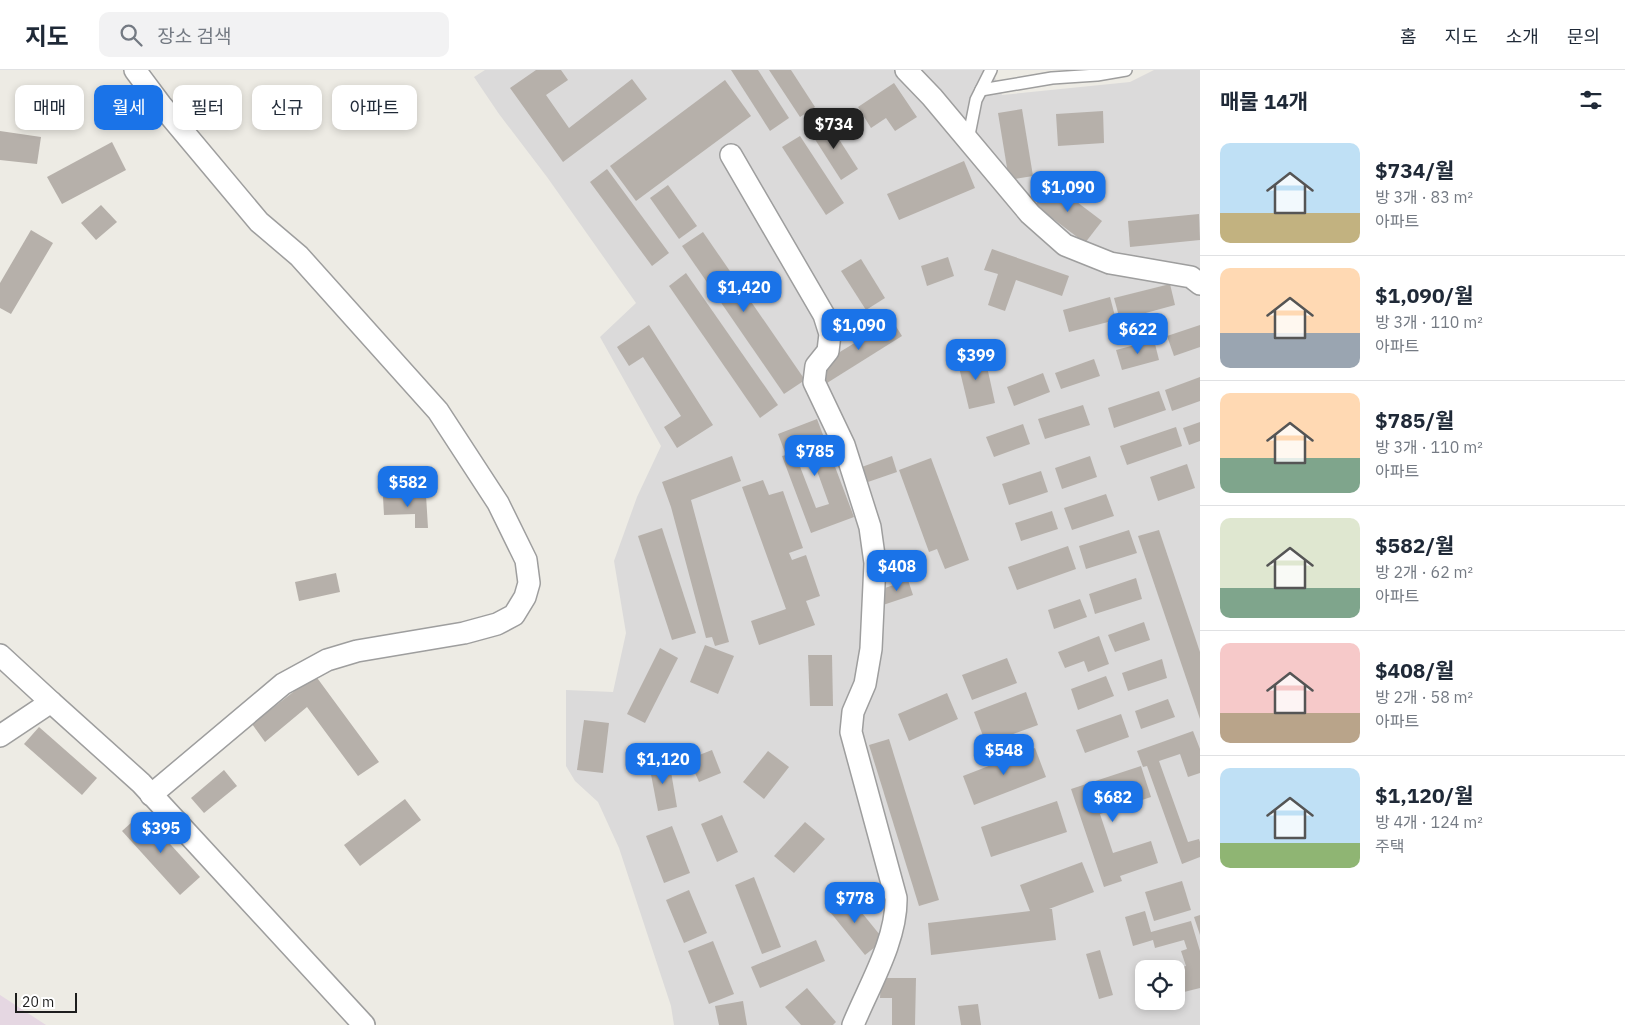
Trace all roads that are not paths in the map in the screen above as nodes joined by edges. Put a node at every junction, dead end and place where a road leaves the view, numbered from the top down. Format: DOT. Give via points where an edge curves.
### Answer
graph roads {
  1 [pos="135,70"];
  2 [pos="906,70"];
  3 [pos="991,70"];
  4 [pos="1126,70"];
  5 [pos="981,90"];
  6 [pos="968,140"];
  7 [pos="731,155"];
  8 [pos="1200,284"];
  9 [pos="0,655"];
  10 [pos="51,702"];
  11 [pos="0,736"];
  12 [pos="151,795"];
  13 [pos="364,1025"];
  14 [pos="853,1025"];
  1 -- 12 [label="street" via="259,222 305,262 438,412 498,503 526,560 529,583 514,614 497,624 464,634 357,651 328,660 283,684"];
  2 -- 6 [label="street"];
  3 -- 5 [label="lane"];
  4 -- 5 [label="lane"];
  5 -- 6 [label="lane"];
  6 -- 8 [label="street" via="1030,214 1065,245 1110,263 1192,277"];
  7 -- 14 [label="street" via="824,315 830,334 828,351 816,366 814,382 844,444 870,527 874,554 871,649 865,684 853,712 851,732 896,898 896,913 892,932"];
  9 -- 10 [label="street"];
  10 -- 11 [label="street"];
  10 -- 12 [label="street"];
  12 -- 13 [label="street"];
}
